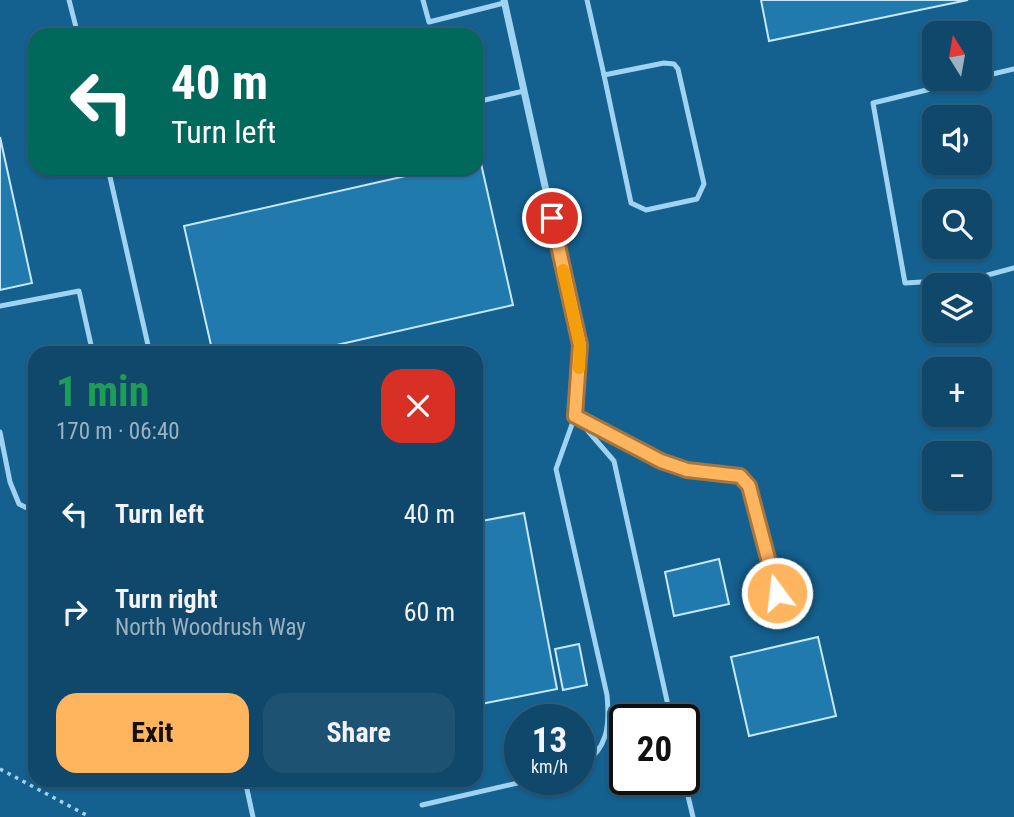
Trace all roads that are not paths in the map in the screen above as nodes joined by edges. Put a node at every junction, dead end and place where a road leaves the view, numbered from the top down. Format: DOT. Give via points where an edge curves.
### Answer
graph roads {
  1 [pos="69,0"];
  2 [pos="424,0"];
  3 [pos="587,0"];
  4 [pos="504,2"];
  5 [pos="76,28"];
  6 [pos="1014,69"];
  7 [pos="992,74"];
  8 [pos="604,75"];
  9 [pos="524,91"];
  10 [pos="922,91"];
  11 [pos="483,100"];
  12 [pos="110,175"];
  13 [pos="1014,268"];
  14 [pos="0,306"];
  15 [pos="91,346"];
  16 [pos="148,346"];
  17 [pos="575,416"];
  18 [pos="0,432"];
  19 [pos="28,508"];
  20 [pos="777,593"];
  21 [pos="668,704"];
  22 [pos="595,755"];
  23 [pos="504,786"];
  24 [pos="247,787"];
  25 [pos="688,795"];
  26 [pos="422,805"];
  27 [pos="253,817"];
  28 [pos="693,817"];
  1 -- 5 [label="lane"];
  2 -- 4 [label="lane" via="429,22"];
  3 -- 8 [label="lane"];
  4 -- 9 [label="street"];
  6 -- 7 [label="lane"];
  8 -- 8 [label="lane" via="664,63 678,69 704,184 697,200 646,210 631,203"];
  9 -- 11 [label="lane"];
  9 -- 17 [label="street" via="580,345"];
  10 -- 13 [label="lane" via="873,103 905,283 973,279"];
  12 -- 16 [label="lane"];
  14 -- 15 [label="lane" via="79,291"];
  17 -- 20 [label="lane" via="661,461 687,470 740,476 749,486"];
  17 -- 21 [label="lane" via="614,461"];
  17 -- 22 [label="lane" via="556,469 607,695 609,720"];
  18 -- 19 [label="lane" via="10,482 19,504"];
  23 -- 26 [label="lane"];
  24 -- 27 [label="lane"];
  25 -- 28 [label="lane"];
}
